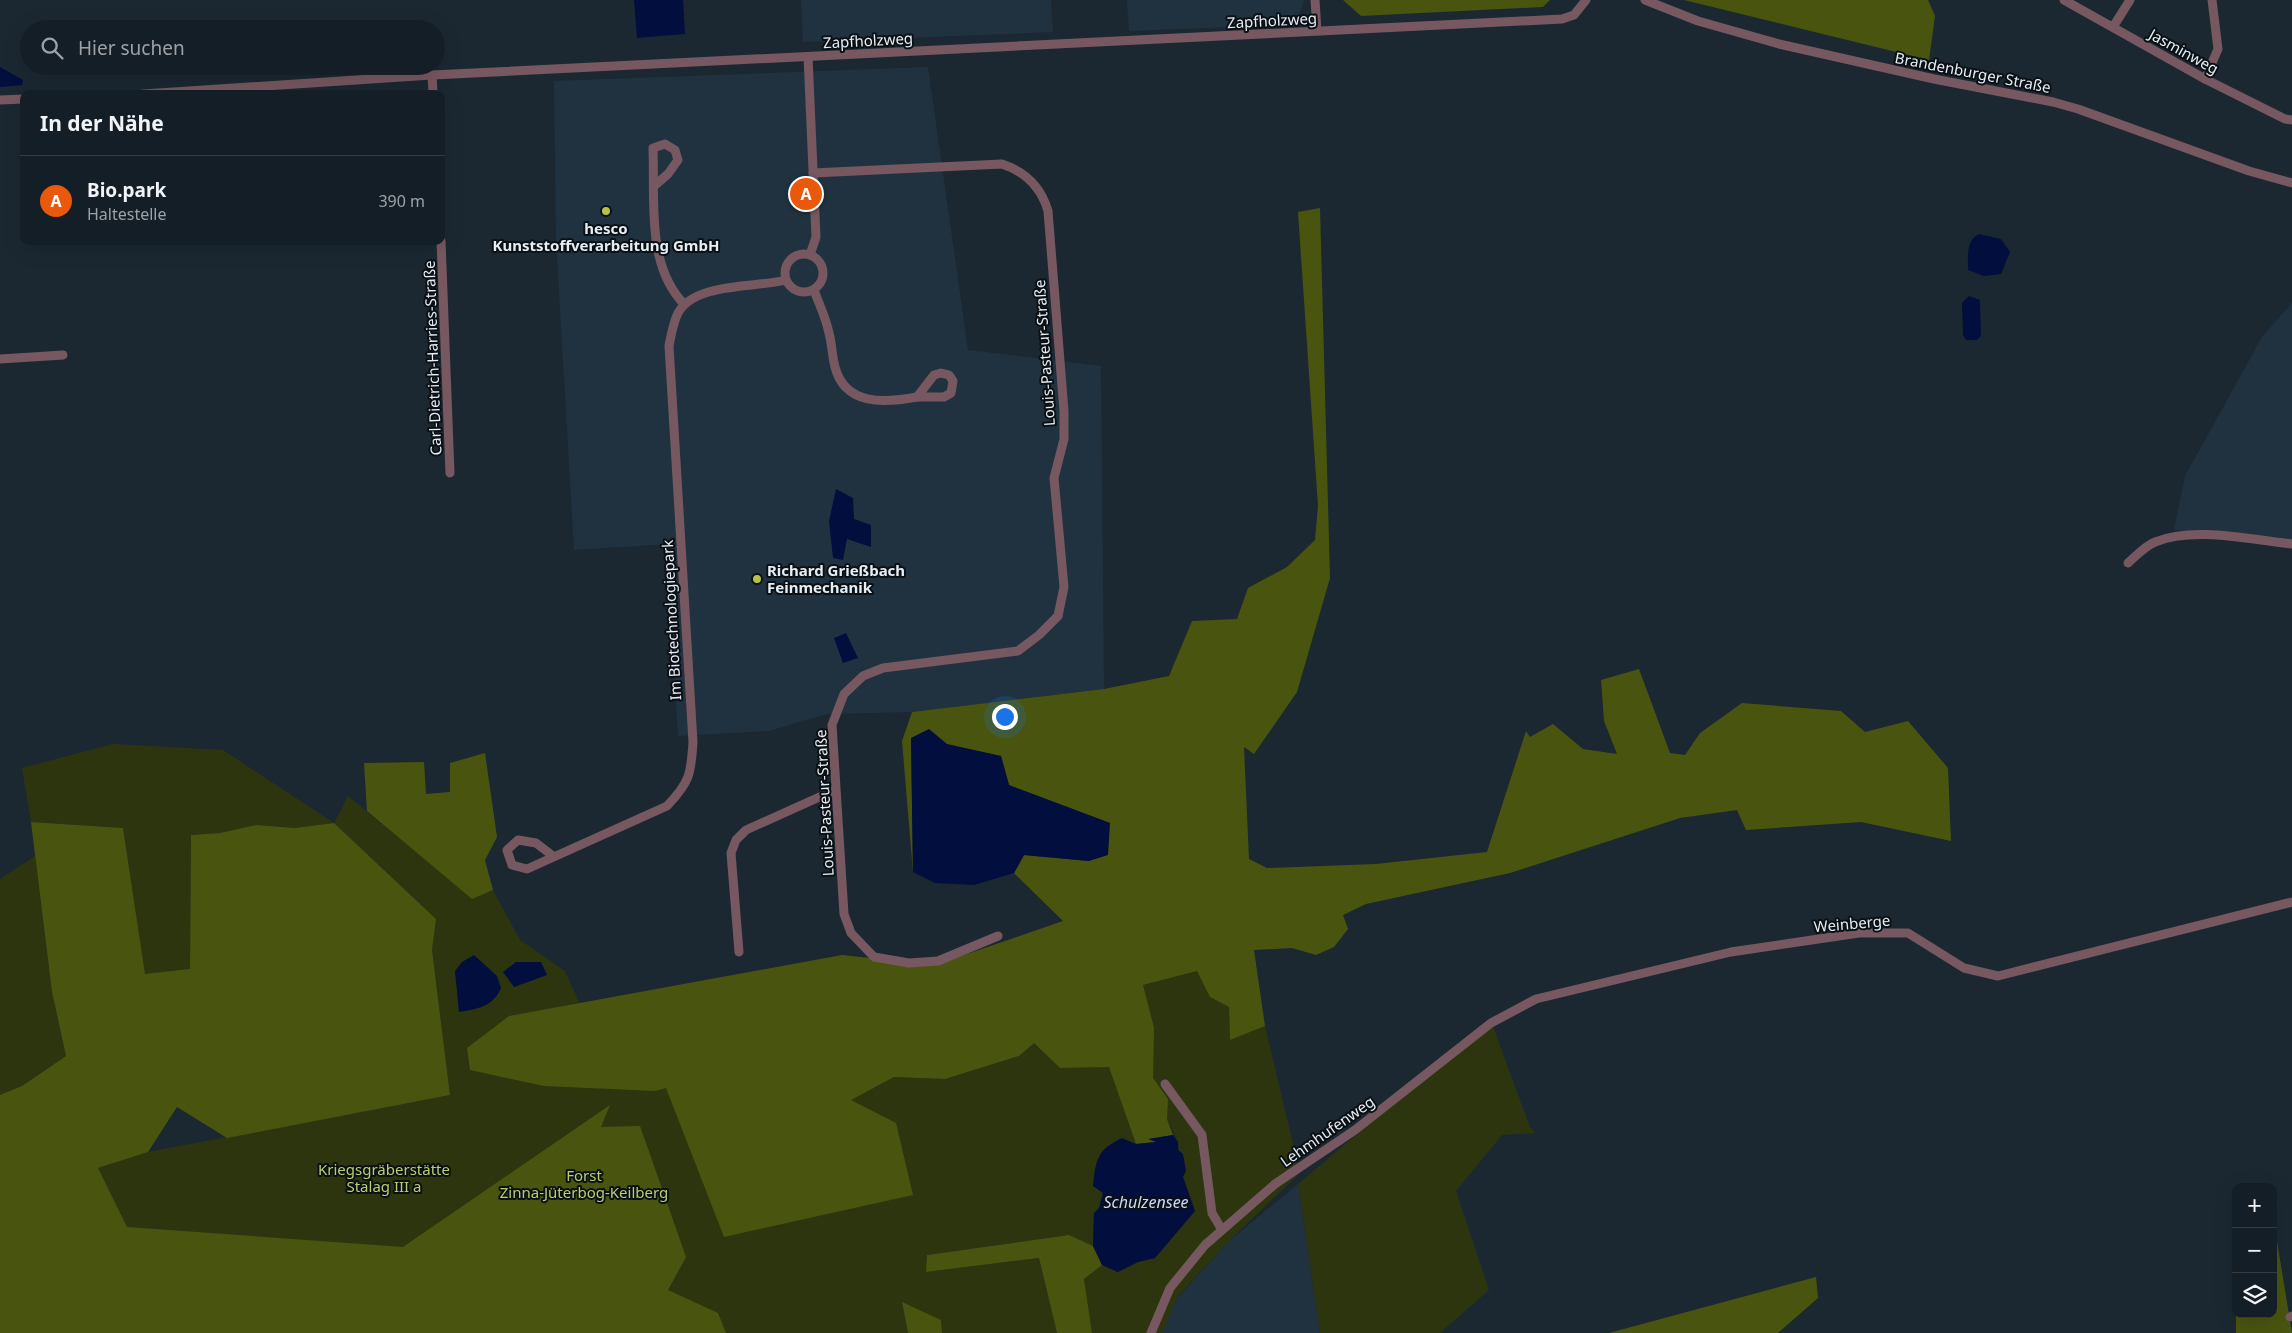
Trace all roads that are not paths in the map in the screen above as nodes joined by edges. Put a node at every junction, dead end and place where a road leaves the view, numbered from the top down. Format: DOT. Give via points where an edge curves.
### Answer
graph roads {
  1 [pos="1316,0"];
  2 [pos="1586,0"];
  3 [pos="1645,0"];
  4 [pos="2064,0"];
  5 [pos="2130,0"];
  6 [pos="2212,0"];
  7 [pos="2113,27"];
  8 [pos="1317,31"];
  9 [pos="808,57"];
  10 [pos="445,73"];
  11 [pos="418,75"];
  12 [pos="432,75"];
  13 [pos="2206,79"];
  14 [pos="201,90"];
  15 [pos="433,90"];
  16 [pos="20,99"];
  17 [pos="0,100"];
  18 [pos="2292,120"];
  19 [pos="813,173"];
  20 [pos="2292,182"];
  21 [pos="654,186"];
  22 [pos="441,245"];
  23 [pos="810,256"];
  24 [pos="786,280"];
  25 [pos="814,290"];
  26 [pos="684,304"];
  27 [pos="63,356"];
  28 [pos="0,359"];
  29 [pos="918,397"];
  30 [pos="450,474"];
  31 [pos="2292,544"];
  32 [pos="2128,563"];
  33 [pos="835,790"];
  34 [pos="553,856"];
  35 [pos="2292,902"];
  36 [pos="998,936"];
  37 [pos="740,952"];
  38 [pos="1449,1058"];
  39 [pos="1165,1084"];
  40 [pos="1222,1230"];
  41 [pos="1151,1333"];
  1 -- 8 [label="street"];
  2 -- 8 [label="street, Zapfholzweg" via="1574,15 1562,19"];
  3 -- 20 [label="street, Brandenburger Straße" via="1698,21 1779,44 2069,106 2249,171"];
  4 -- 7 [label="street, Jasminweg"];
  5 -- 7 [label="street"];
  6 -- 13 [label="street" via="2218,49"];
  7 -- 13 [label="street, Jasminweg"];
  8 -- 9 [label="street, Zapfholzweg"];
  9 -- 10 [label="street, Zapfholzweg"];
  9 -- 19 [label="street"];
  11 -- 14 [label="street, Zapfholzweg"];
  12 -- 15 [label="street"];
  13 -- 18 [label="street, Jasminweg"];
  16 -- 17 [label="street"];
  19 -- 23 [label="street" via="816,237"];
  19 -- 33 [label="street, Louis-Pasteur-Straße" via="993,163 1012,168 1033,182 1043,194 1048,211 1064,411 1064,439 1054,478 1064,587 1058,616 1018,651 883,668 863,676 844,694 832,725"];
  21 -- 21 [label="street" via="653,148 665,144 675,150 678,160"];
  21 -- 26 [label="street" via="658,252 667,282"];
  22 -- 30 [label="street, Carl-Dietrich-Harries-Straße"];
  23 -- 24 [label="street" via="804,254 792,258 786,268"];
  23 -- 25 [label="street" via="822,268 822,280"];
  24 -- 25 [label="street" via="798,291"];
  24 -- 26 [label="street" via="699,294"];
  25 -- 29 [label="street" via="842,384 856,396 870,401"];
  26 -- 34 [label="street, Im Biotechnologiepark" via="672,328 669,346 693,742 688,778 683,789 667,806"];
  27 -- 28 [label="street"];
  31 -- 32 [label="street" via="2197,534 2174,536 2153,542"];
  33 -- 36 [label="street, Louis-Pasteur-Straße" via="844,914 851,932 874,957 909,963 938,961"];
  33 -- 37 [label="street" via="746,830 736,840 731,853"];
  34 -- 34 [label="street, Im Biotechnologiepark" via="527,869 512,865 508,850 518,840 536,842"];
  35 -- 38 [label="street, Weinberge" via="1998,976 1964,968 1908,933 1859,933 1731,952 1536,999 1492,1023"];
  38 -- 40 [label="street, Lehmhufenweg" via="1355,1130 1275,1184"];
  39 -- 40 [label="street" via="1202,1134 1212,1213"];
  40 -- 41 [label="street, Lehmhufenweg" via="1205,1245 1170,1288"];
}
